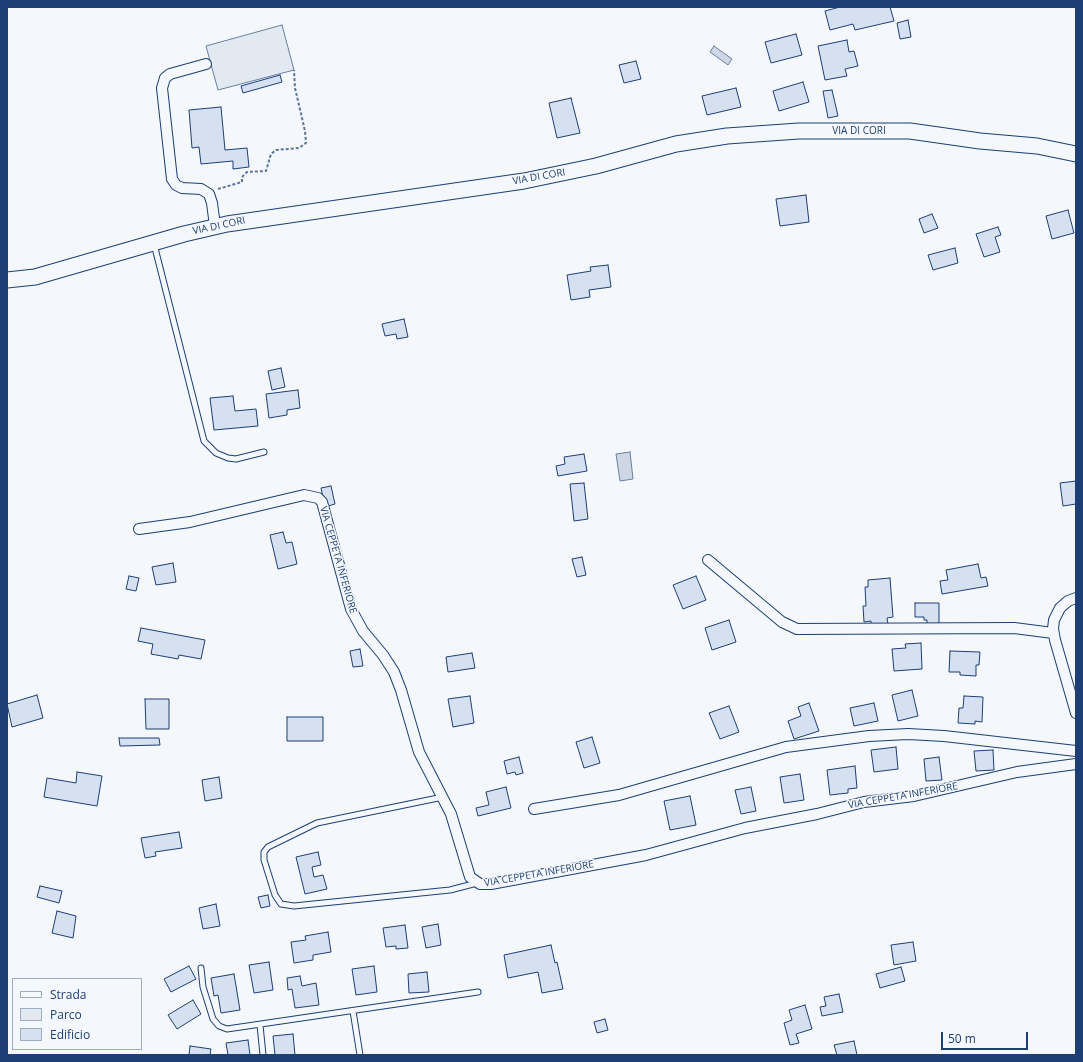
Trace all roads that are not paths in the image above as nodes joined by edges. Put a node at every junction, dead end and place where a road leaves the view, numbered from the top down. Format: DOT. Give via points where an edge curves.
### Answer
graph roads {
  1 [pos="206,64"];
  2 [pos="1076,154"];
  3 [pos="215,226"];
  4 [pos="153,243"];
  5 [pos="7,280"];
  6 [pos="264,452"];
  7 [pos="139,529"];
  8 [pos="708,560"];
  9 [pos="1076,598"];
  10 [pos="1053,633"];
  11 [pos="1076,713"];
  12 [pos="1076,741"];
  13 [pos="1072,750"];
  14 [pos="1076,764"];
  15 [pos="443,797"];
  16 [pos="534,809"];
  17 [pos="477,883"];
  18 [pos="202,968"];
  19 [pos="478,992"];
  20 [pos="353,1011"];
  21 [pos="260,1025"];
  22 [pos="263,1055"];
  23 [pos="360,1055"];
  1 -- 3 [label="street" via="170,74 165,78 162,88 173,181 182,188 201,189 207,192 211,200"];
  2 -- 3 [label="main road, VIA DI CORI" via="1033,145 980,141 910,131 803,131 752,134 676,144 571,172 517,182"];
  3 -- 4 [label="main road, VIA DI CORI"];
  4 -- 5 [label="main road, VIA DI CORI" via="35,277"];
  4 -- 6 [label="lane" via="204,441 216,453 228,458"];
  7 -- 15 [label="street, VIA CEPPETA INFERIORE" via="190,522 304,495 320,500 325,508 351,609 363,631 386,658 394,672 417,747"];
  8 -- 10 [label="street" via="782,622 797,629 1014,628"];
  9 -- 10 [label="street" via="1068,601 1058,611"];
  10 -- 11 [label="street"];
  12 -- 13 [label="street"];
  13 -- 16 [label="street" via="920,734 878,735 772,750 619,795"];
  14 -- 17 [label="street, VIA CEPPETA INFERIORE" via="1017,772 914,796 864,802 745,828 646,855 491,884"];
  15 -- 17 [label="street, VIA CEPPETA INFERIORE" via="454,822 470,875"];
  15 -- 17 [label="lane" via="317,823 268,847 264,852 264,860 275,896 281,904 294,906 450,890"];
  18 -- 21 [label="lane" via="206,998 216,1023 227,1029"];
  19 -- 20 [label="lane"];
  20 -- 21 [label="lane"];
  20 -- 23 [label="lane"];
  21 -- 22 [label="lane"];
}
